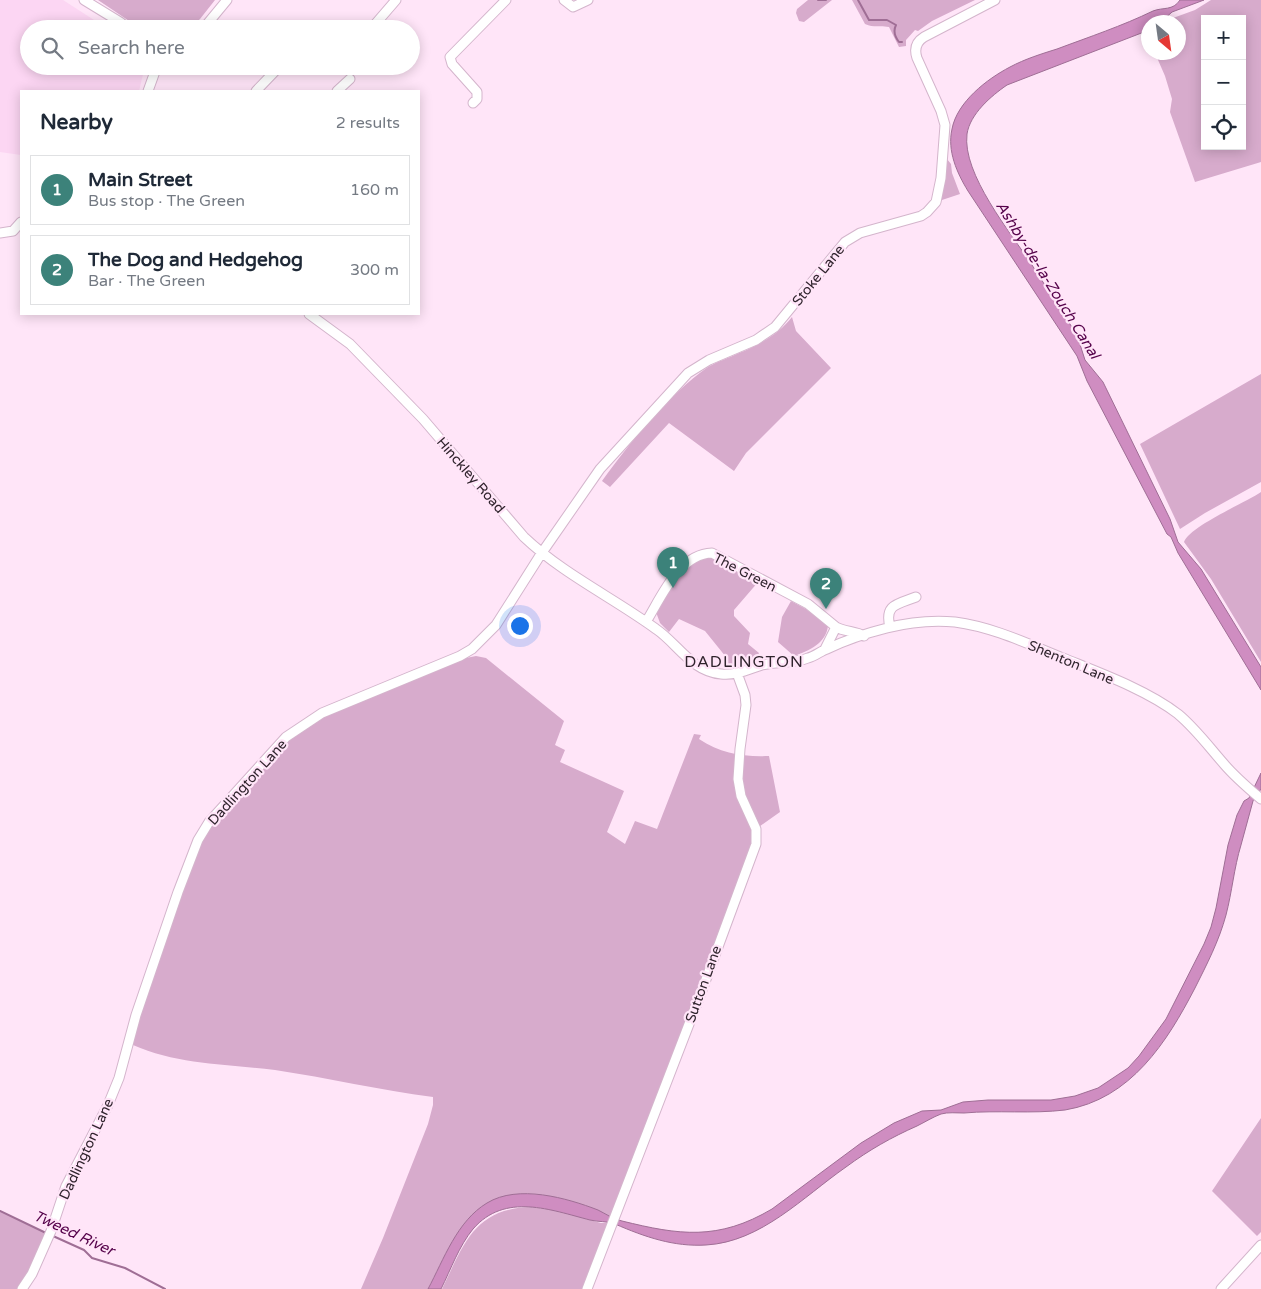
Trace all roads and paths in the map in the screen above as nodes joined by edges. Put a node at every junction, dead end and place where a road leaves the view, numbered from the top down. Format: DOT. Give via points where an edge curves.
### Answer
graph roads {
  1 [pos="84,0"];
  2 [pos="227,0"];
  3 [pos="396,0"];
  4 [pos="506,0"];
  5 [pos="564,0"];
  6 [pos="588,0"];
  7 [pos="994,0"];
  8 [pos="117,20"];
  9 [pos="210,20"];
  10 [pos="378,20"];
  11 [pos="154,75"];
  12 [pos="271,75"];
  13 [pos="350,79"];
  14 [pos="148,90"];
  15 [pos="257,90"];
  16 [pos="338,90"];
  17 [pos="472,103"];
  18 [pos="20,223"];
  19 [pos="0,233"];
  20 [pos="310,315"];
  21 [pos="542,554"];
  22 [pos="909,596"];
  23 [pos="646,622"];
  24 [pos="836,627"];
  25 [pos="890,627"];
  26 [pos="864,636"];
  27 [pos="825,649"];
  28 [pos="737,673"];
  29 [pos="1261,799"];
  30 [pos="1261,1244"];
  31 [pos="22,1289"];
  32 [pos="587,1289"];
  33 [pos="1221,1289"];
  1 -- 8 [label="street"];
  2 -- 9 [label="street"];
  3 -- 10 [label="street"];
  4 -- 17 [label="street" via="450,57 452,64 477,92 477,99"];
  5 -- 6 [label="street" via="573,8"];
  7 -- 21 [label="street, Stoke Lane" via="919,40 915,51 945,126 936,202 921,216 860,233 845,242 775,327 688,374 600,469"];
  11 -- 14 [label="street"];
  12 -- 15 [label="street"];
  13 -- 16 [label="street"];
  18 -- 19 [label="street" via="13,230"];
  20 -- 21 [label="street, Hinckley Road" via="350,344 422,418"];
  21 -- 23 [label="street, Hinckley Road"];
  21 -- 31 [label="street, Dadlington Lane" via="496,625 472,649 322,712 286,737 209,822 198,840 178,892 136,1015 119,1078 66,1186 47,1240"];
  22 -- 25 [label="street" via="890,610 887,616"];
  23 -- 24 [label="street, The Green" via="681,566 692,557 712,553 808,604"];
  23 -- 28 [label="street, Hinckley Road" via="697,665 718,674"];
  24 -- 26 [label="street, The Green"];
  24 -- 27 [label="street"];
  25 -- 26 [label="street, Shenton Lane"];
  25 -- 29 [label="street, Shenton Lane" via="938,621 976,626 1108,676 1176,713"];
  26 -- 27 [label="street, Shenton Lane"];
  27 -- 28 [label="street, Shenton Lane" via="799,661 765,664"];
  28 -- 32 [label="street, Sutton Lane" via="746,705 738,779 741,796 756,829 756,844"];
  30 -- 33 [label="street"];
}
